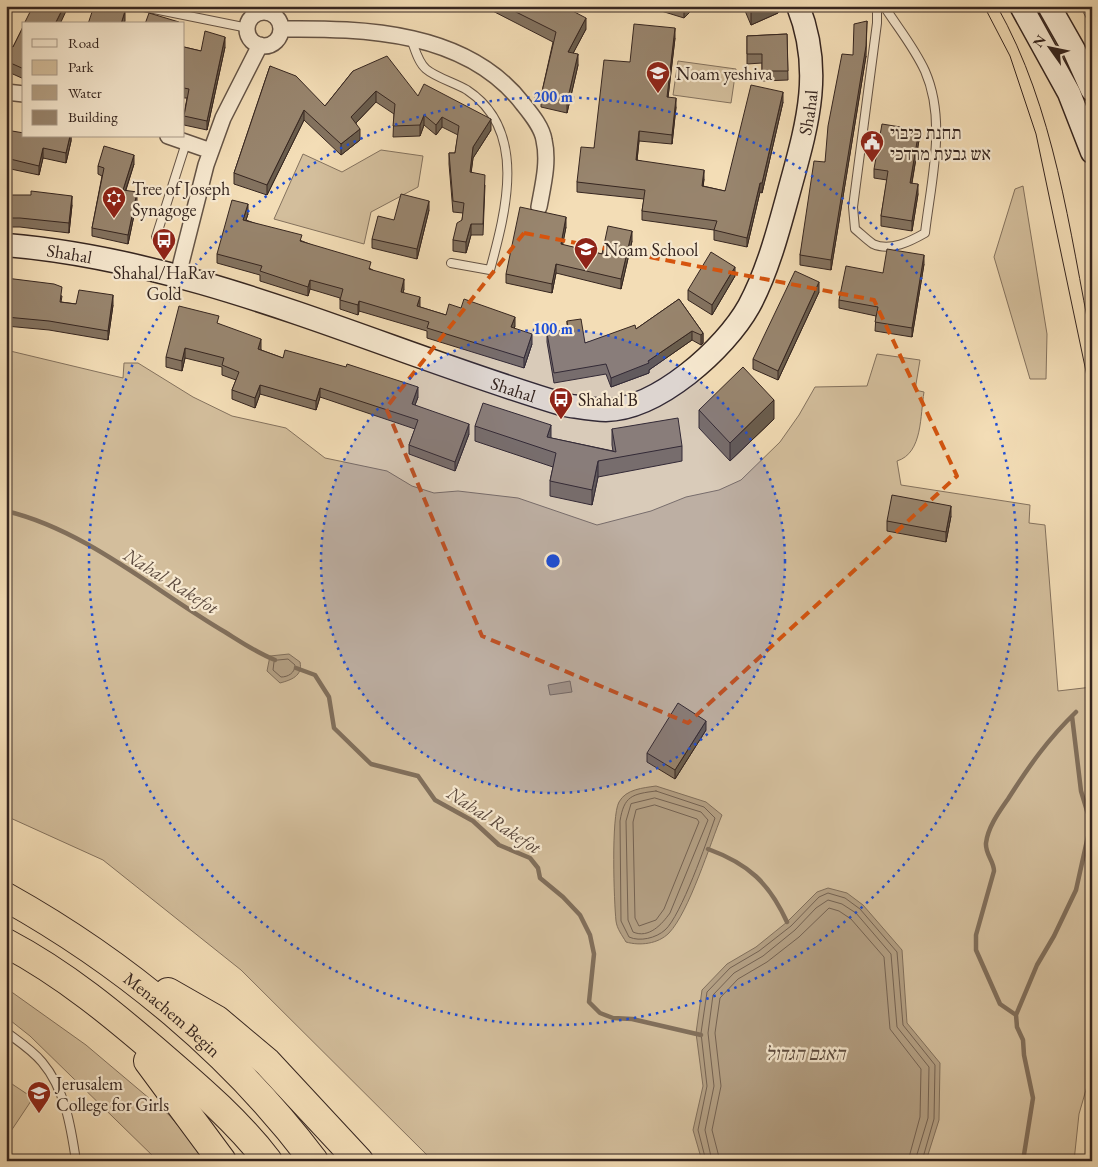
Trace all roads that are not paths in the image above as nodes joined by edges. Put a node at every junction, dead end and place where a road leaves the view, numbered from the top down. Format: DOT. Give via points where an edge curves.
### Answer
graph roads {
  1 [pos="139,6"];
  2 [pos="798,6"];
  3 [pos="878,6"];
  4 [pos="884,6"];
  5 [pos="1020,6"];
  6 [pos="1049,6"];
  7 [pos="1085,6"];
  8 [pos="248,17"];
  9 [pos="1092,19"];
  10 [pos="281,29"];
  11 [pos="410,38"];
  12 [pos="260,45"];
  13 [pos="1092,90"];
  14 [pos="6,92"];
  15 [pos="22,94"];
  16 [pos="173,138"];
  17 [pos="186,143"];
  18 [pos="211,151"];
  19 [pos="1092,152"];
  20 [pos="539,208"];
  21 [pos="156,237"];
  22 [pos="6,245"];
  23 [pos="451,263"];
  24 [pos="178,275"];
  25 [pos="6,897"];
  26 [pos="6,943"];
  27 [pos="113,963"];
  28 [pos="109,1010"];
  29 [pos="6,1032"];
  30 [pos="76,1161"];
  31 [pos="222,1161"];
  32 [pos="268,1161"];
  33 [pos="314,1161"];
  34 [pos="359,1161"];
  1 -- 8 [label="lane"];
  2 -- 24 [label="street, Shahal" via="813,64 811,101 787,197 749,306 717,350 667,389 631,405 608,410 557,402"];
  3 -- 4 [label="lane" via="853,207 855,228 874,244 890,246 905,244 925,233 937,128 926,73"];
  5 -- 19 [label="street" via="1069,93"];
  6 -- 13 [label="street"];
  7 -- 9 [label="lane"];
  8 -- 10 [label="street" via="270,13 277,18"];
  8 -- 12 [label="street" via="250,39"];
  10 -- 11 [label="street" via="345,28"];
  10 -- 12 [label="street" via="277,41"];
  11 -- 20 [label="street" via="454,53 492,73 534,118 544,138 547,162"];
  11 -- 23 [label="lane" via="418,59 427,70 453,81 489,109 501,130 507,157 500,230 490,270"];
  12 -- 18 [label="street" via="223,118"];
  14 -- 15 [label="street"];
  16 -- 17 [label="street"];
  17 -- 18 [label="street"];
  17 -- 21 [label="lane"];
  18 -- 24 [label="street"];
  22 -- 24 [label="street, Shahal" via="86,256"];
  25 -- 27 [label="highway, Menachem Begin"];
  26 -- 28 [label="highway" via="83,990"];
  27 -- 33 [label="highway, Menachem Begin" via="191,1028 257,1094"];
  27 -- 34 [label="highway" via="217,1020 267,1062"];
  28 -- 31 [label="highway"];
  28 -- 32 [label="highway" via="205,1094"];
  29 -- 30 [label="lane" via="42,1061 52,1077 72,1132"];
}
